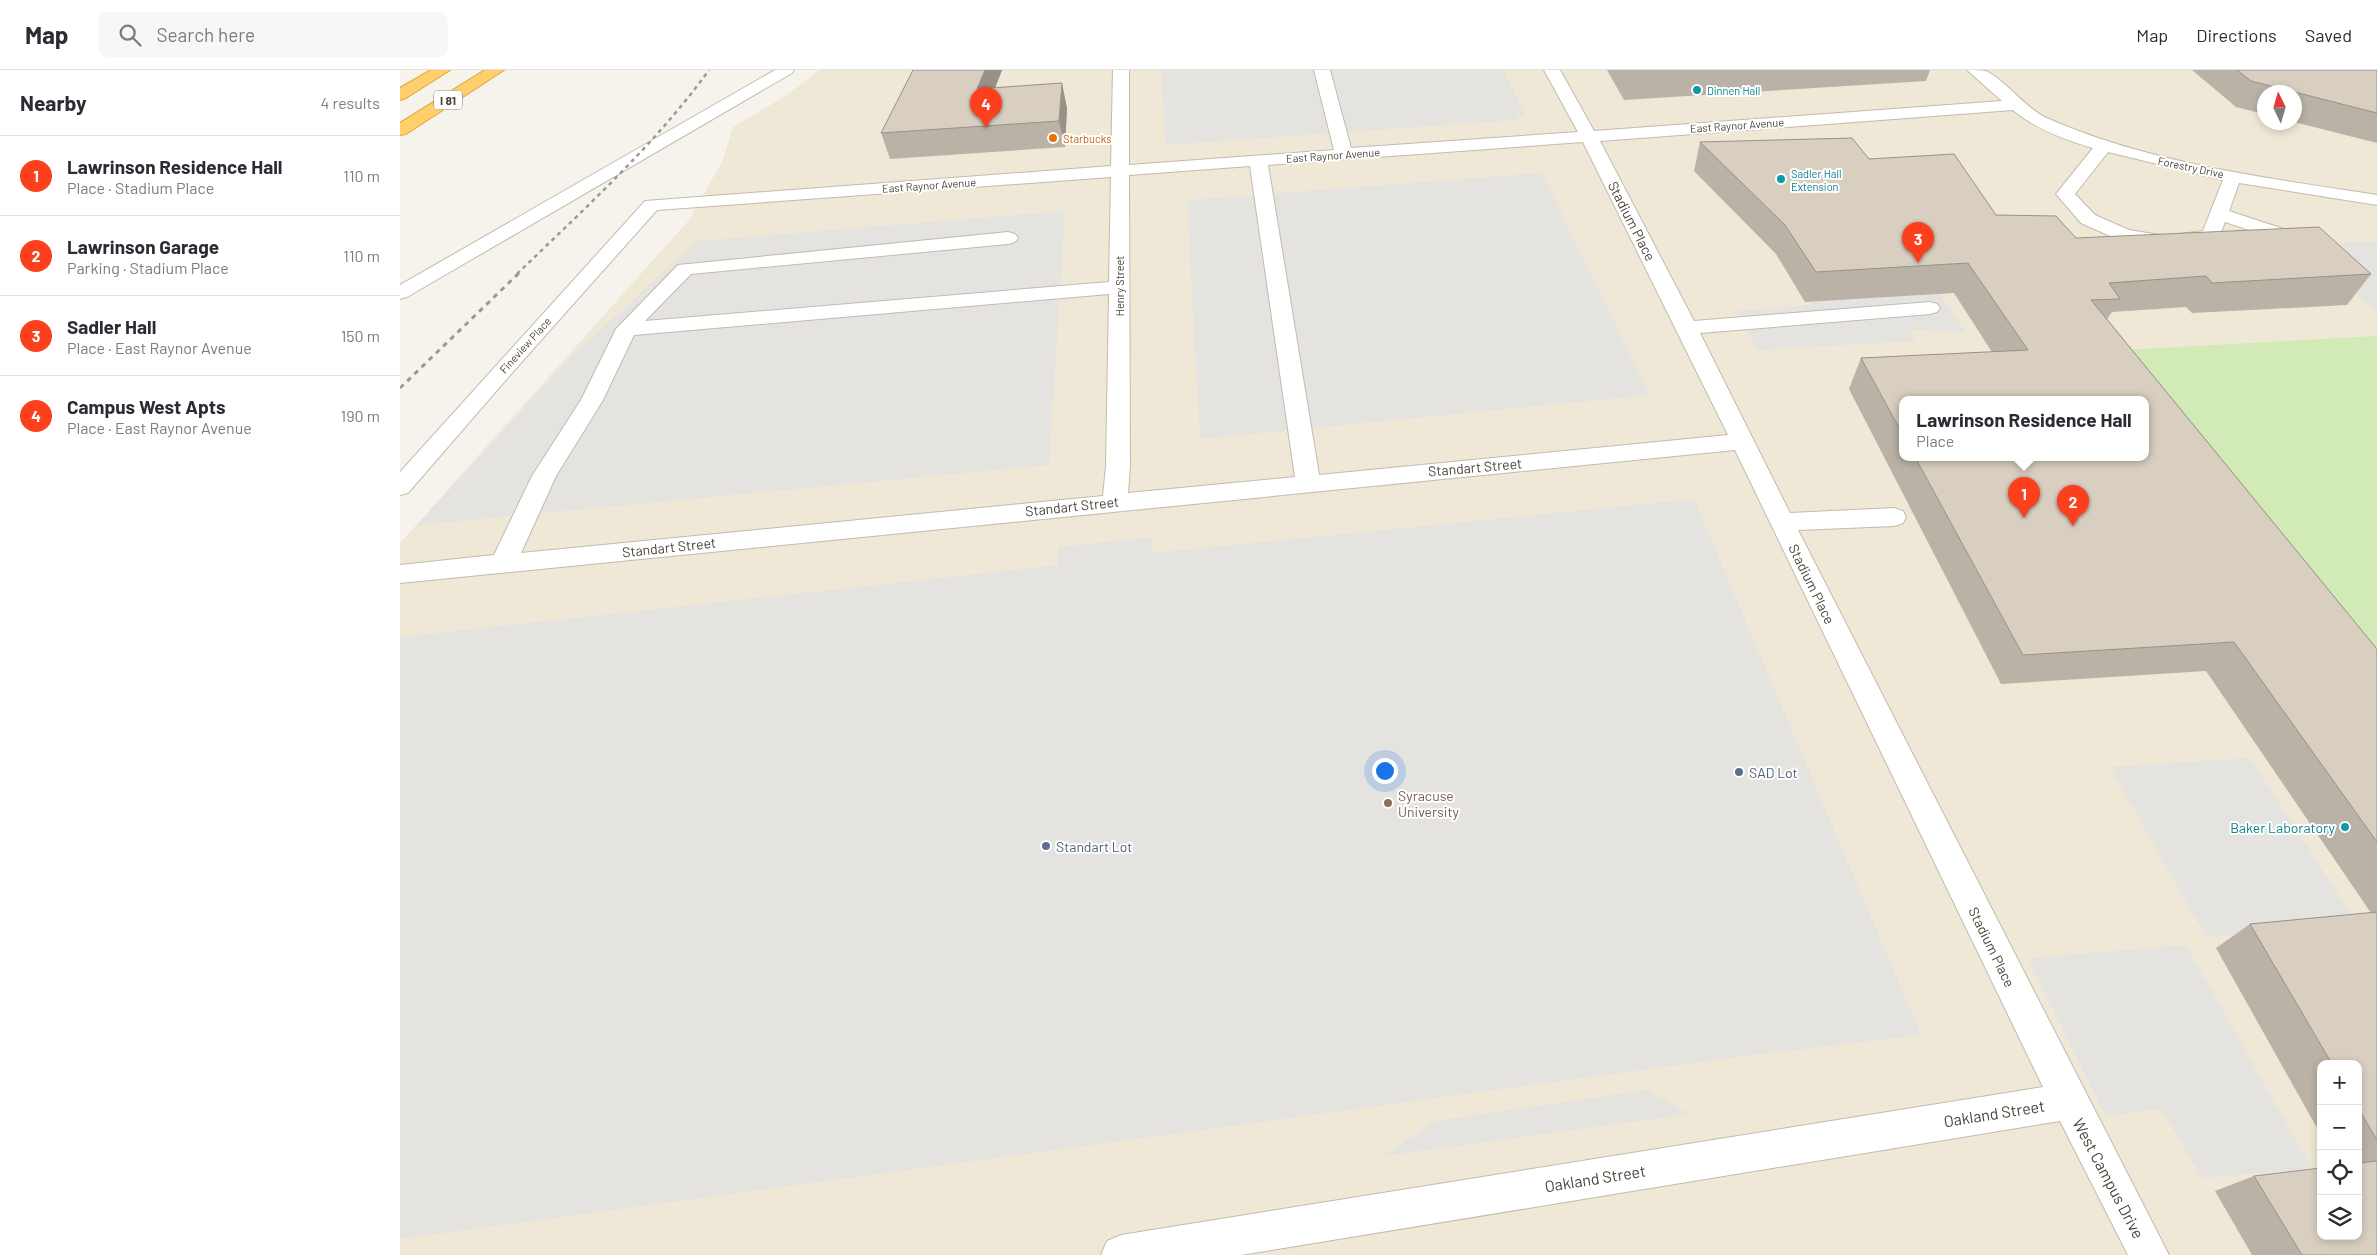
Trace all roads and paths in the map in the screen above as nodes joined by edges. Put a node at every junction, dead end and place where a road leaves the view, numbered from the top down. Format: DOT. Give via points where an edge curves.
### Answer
graph roads {
  1 [pos="442,70"];
  2 [pos="496,70"];
  3 [pos="786,70"];
  4 [pos="1121,70"];
  5 [pos="1322,70"];
  6 [pos="1552,70"];
  7 [pos="1975,70"];
  8 [pos="400,95"];
  9 [pos="2015,105"];
  10 [pos="400,130"];
  11 [pos="1588,136"];
  12 [pos="2104,145"];
  13 [pos="1344,154"];
  14 [pos="1258,160"];
  15 [pos="1120,170"];
  16 [pos="2233,176"];
  17 [pos="2377,200"];
  18 [pos="652,205"];
  19 [pos="2219,214"];
  20 [pos="1008,238"];
  21 [pos="2314,246"];
  22 [pos="1119,287"];
  23 [pos="400,293"];
  24 [pos="1930,308"];
  25 [pos="1687,328"];
  26 [pos="626,329"];
  27 [pos="1744,441"];
  28 [pos="1308,483"];
  29 [pos="400,487"];
  30 [pos="1115,502"];
  31 [pos="1894,517"];
  32 [pos="1782,522"];
  33 [pos="503,564"];
  34 [pos="400,574"];
  35 [pos="2069,1101"];
  36 [pos="1121,1255"];
  37 [pos="2149,1255"];
  1 -- 8 [label="highway, I 81"];
  2 -- 10 [label="highway, I 81"];
  3 -- 23 [label="street"];
  4 -- 15 [label="street, Henry Street"];
  5 -- 13 [label="street"];
  6 -- 11 [label="street, Stadium Place"];
  7 -- 9 [label="street, Forestry Drive"];
  9 -- 11 [label="street, East Raynor Avenue"];
  9 -- 12 [label="street, Forestry Drive" via="2055,130"];
  11 -- 13 [label="street, East Raynor Avenue"];
  11 -- 25 [label="street, Stadium Place"];
  12 -- 16 [label="street, Forestry Drive"];
  12 -- 19 [label="street" via="2065,194 2088,219 2124,235 2166,242 2211,236"];
  13 -- 14 [label="street, East Raynor Avenue"];
  14 -- 15 [label="street, East Raynor Avenue"];
  14 -- 28 [label="street"];
  15 -- 18 [label="street, East Raynor Avenue"];
  15 -- 22 [label="street, Henry Street"];
  16 -- 17 [label="street, Forestry Drive"];
  16 -- 19 [label="street"];
  18 -- 29 [label="street, Fineview Place"];
  19 -- 21 [label="street"];
  20 -- 26 [label="street" via="685,269"];
  22 -- 26 [label="street"];
  22 -- 30 [label="street, Henry Street"];
  24 -- 25 [label="street"];
  25 -- 27 [label="street, Stadium Place"];
  26 -- 33 [label="street" via="592,400 544,476"];
  27 -- 28 [label="street, Standart Street"];
  27 -- 32 [label="street, Stadium Place"];
  28 -- 30 [label="street, Standart Street"];
  30 -- 33 [label="street, Standart Street"];
  31 -- 32 [label="street"];
  32 -- 35 [label="street, Stadium Place"];
  33 -- 34 [label="street, Standart Street"];
  35 -- 36 [label="street, Oakland Street"];
  35 -- 37 [label="street, West Campus Drive"];
}
